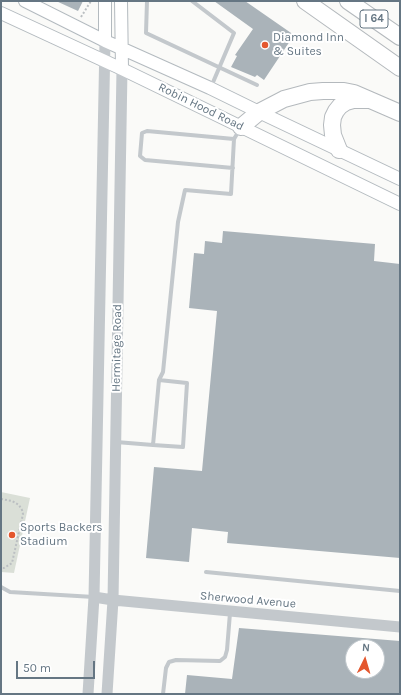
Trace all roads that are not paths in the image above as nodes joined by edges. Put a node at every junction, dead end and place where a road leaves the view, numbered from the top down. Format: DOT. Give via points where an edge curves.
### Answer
graph roads {
  1 [pos="105,1"];
  2 [pos="121,1"];
  3 [pos="147,1"];
  4 [pos="192,1"];
  5 [pos="305,1"];
  6 [pos="348,1"];
  7 [pos="29,2"];
  8 [pos="1,13"];
  9 [pos="400,38"];
  10 [pos="105,41"];
  11 [pos="122,48"];
  12 [pos="105,61"];
  13 [pos="220,67"];
  14 [pos="400,68"];
  15 [pos="122,69"];
  16 [pos="257,85"];
  17 [pos="210,88"];
  18 [pos="368,100"];
  19 [pos="259,112"];
  20 [pos="400,113"];
  21 [pos="238,133"];
  22 [pos="339,150"];
  23 [pos="233,168"];
  24 [pos="400,179"];
  25 [pos="400,204"];
  26 [pos="159,380"];
  27 [pos="116,442"];
  28 [pos="153,445"];
  29 [pos="206,572"];
  30 [pos="1,587"];
  31 [pos="400,591"];
  32 [pos="94,597"];
  33 [pos="113,600"];
  34 [pos="230,611"];
  35 [pos="400,627"];
  36 [pos="88,694"];
  37 [pos="107,694"];
  38 [pos="163,694"];
  1 -- 10 [label="main road, Hermitage Road"];
  2 -- 11 [label="main road, Hermitage Road"];
  3 -- 13 [label="lane" via="146,33"];
  4 -- 13 [label="lane" via="234,33"];
  5 -- 14 [label="highway, I 64"];
  6 -- 9 [label="highway, I 64"];
  7 -- 10 [label="main road, Robin Hood Road"];
  8 -- 12 [label="main road, Robin Hood Road"];
  10 -- 11 [label="main road, Robin Hood Road"];
  10 -- 12 [label="street, Hermitage Road"];
  11 -- 15 [label="main road, Hermitage Road"];
  11 -- 17 [label="main road, Robin Hood Road"];
  12 -- 15 [label="main road, Robin Hood Road"];
  12 -- 32 [label="street, Hermitage Road"];
  13 -- 16 [label="lane"];
  13 -- 17 [label="lane"];
  15 -- 21 [label="main road, Robin Hood Road"];
  15 -- 27 [label="street, Hermitage Road"];
  17 -- 19 [label="main road, Robin Hood Road"];
  18 -- 19 [label="highway" via="344,91 310,92 284,99"];
  18 -- 20 [label="highway"];
  18 -- 22 [label="highway" via="353,100 340,106 336,111 332,125"];
  19 -- 21 [label="highway"];
  19 -- 22 [label="main road, Robin Hood Road"];
  21 -- 23 [label="lane"];
  21 -- 23 [label="lane" via="147,130 142,133 140,156 145,160"];
  21 -- 25 [label="main road, Robin Hood Road"];
  22 -- 24 [label="main road, Robin Hood Road"];
  23 -- 26 [label="lane" via="231,194 185,190 178,222 163,372"];
  26 -- 28 [label="lane"];
  26 -- 28 [label="lane" via="187,383 183,447"];
  27 -- 28 [label="lane"];
  27 -- 33 [label="street, Hermitage Road"];
  29 -- 31 [label="lane"];
  30 -- 32 [label="lane" via="10,592"];
  32 -- 33 [label="street, Sherwood Avenue"];
  32 -- 36 [label="street, Hermitage Road"];
  33 -- 34 [label="street, Sherwood Avenue"];
  33 -- 37 [label="street, Hermitage Road"];
  34 -- 35 [label="street, Sherwood Avenue"];
  34 -- 38 [label="lane" via="225,657 220,661 169,662"];
}
